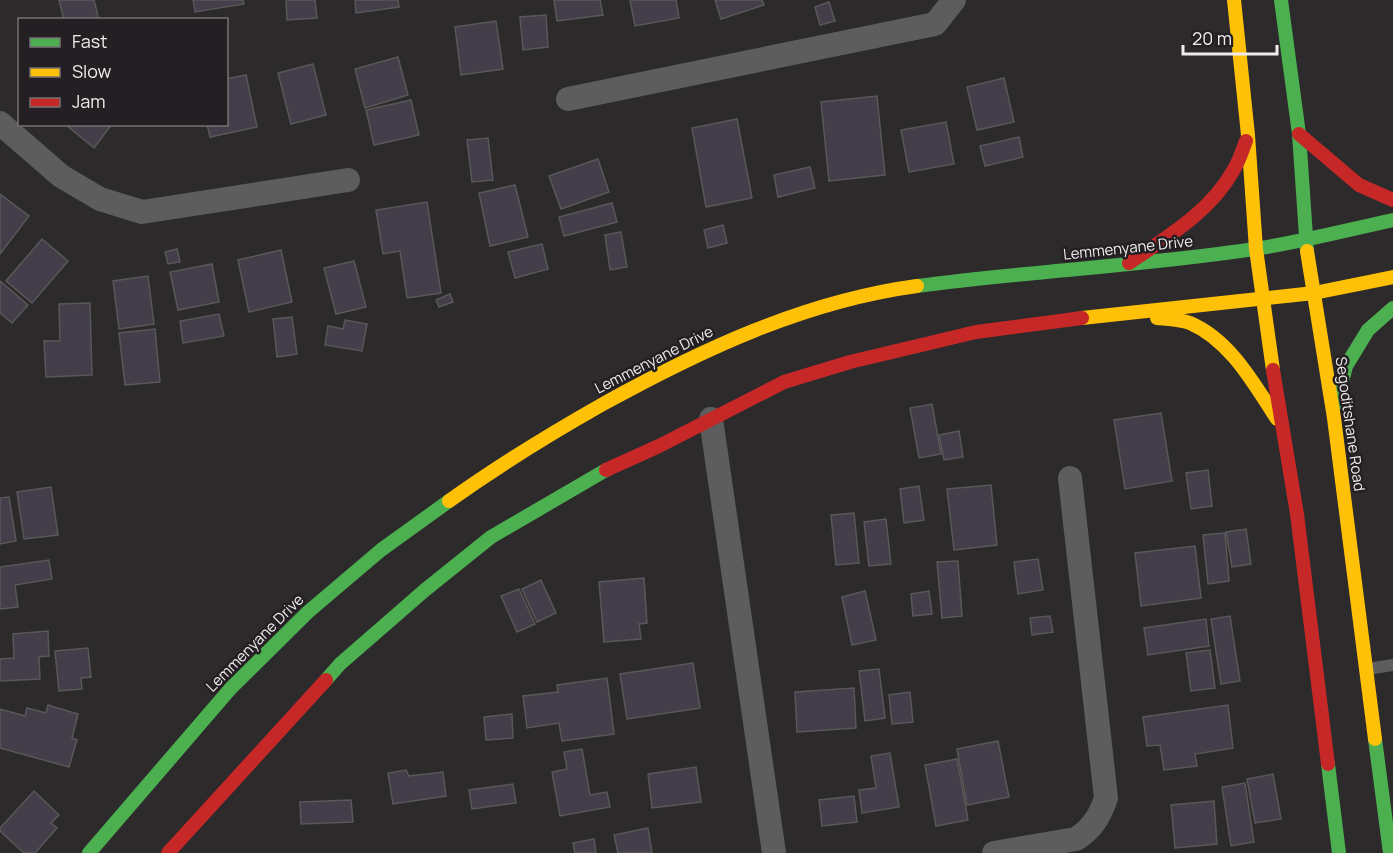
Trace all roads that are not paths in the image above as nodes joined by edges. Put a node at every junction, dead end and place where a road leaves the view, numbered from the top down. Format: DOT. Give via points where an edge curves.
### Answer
graph roads {
  1 [pos="954,0"];
  2 [pos="1234,0"];
  3 [pos="1281,0"];
  4 [pos="568,99"];
  5 [pos="0,123"];
  6 [pos="1299,134"];
  7 [pos="1248,135"];
  8 [pos="348,180"];
  9 [pos="1393,200"];
  10 [pos="1393,220"];
  11 [pos="1305,238"];
  12 [pos="1256,249"];
  13 [pos="1125,266"];
  14 [pos="1393,277"];
  15 [pos="1314,293"];
  16 [pos="1263,299"];
  17 [pos="1393,308"];
  18 [pos="1131,314"];
  19 [pos="1334,418"];
  20 [pos="711,419"];
  21 [pos="1281,425"];
  22 [pos="1070,478"];
  23 [pos="1393,665"];
  24 [pos="1367,669"];
  25 [pos="89,853"];
  26 [pos="168,853"];
  27 [pos="774,853"];
  28 [pos="994,853"];
  29 [pos="1339,853"];
  30 [pos="1390,853"];
  1 -- 4 [label="street" via="935,24"];
  2 -- 7 [label="main road"];
  3 -- 6 [label="main road, Segoditshane Road"];
  5 -- 8 [label="street" via="61,176 100,199 142,212"];
  6 -- 9 [label="main road" via="1359,185"];
  6 -- 11 [label="main road, Segoditshane Road"];
  7 -- 12 [label="main road"];
  7 -- 13 [label="main road" via="1232,174 1218,193 1190,219"];
  10 -- 11 [label="main road, Lemmenyane Drive"];
  11 -- 12 [label="main road, Lemmenyane Drive"];
  11 -- 15 [label="main road, Segoditshane Road"];
  12 -- 13 [label="main road, Lemmenyane Drive"];
  12 -- 16 [label="main road"];
  13 -- 25 [label="main road, Lemmenyane Drive" via="875,292 771,323 696,356 557,430 381,550 308,612 231,687"];
  14 -- 15 [label="main road"];
  15 -- 16 [label="main road"];
  15 -- 19 [label="main road, Segoditshane Road"];
  16 -- 18 [label="main road"];
  16 -- 21 [label="main road"];
  17 -- 19 [label="main road" via="1368,330 1346,366"];
  18 -- 20 [label="main road" via="976,332 850,362 784,382"];
  18 -- 21 [label="main road" via="1188,322 1214,338 1242,368"];
  19 -- 24 [label="main road, Segoditshane Road"];
  20 -- 26 [label="main road" via="596,474 491,537 433,583 340,664"];
  20 -- 27 [label="street"];
  21 -- 29 [label="main road" via="1297,514"];
  22 -- 28 [label="street" via="1106,798 1095,822 1076,839"];
  23 -- 24 [label="lane"];
  24 -- 30 [label="main road, Segoditshane Road"];
}
